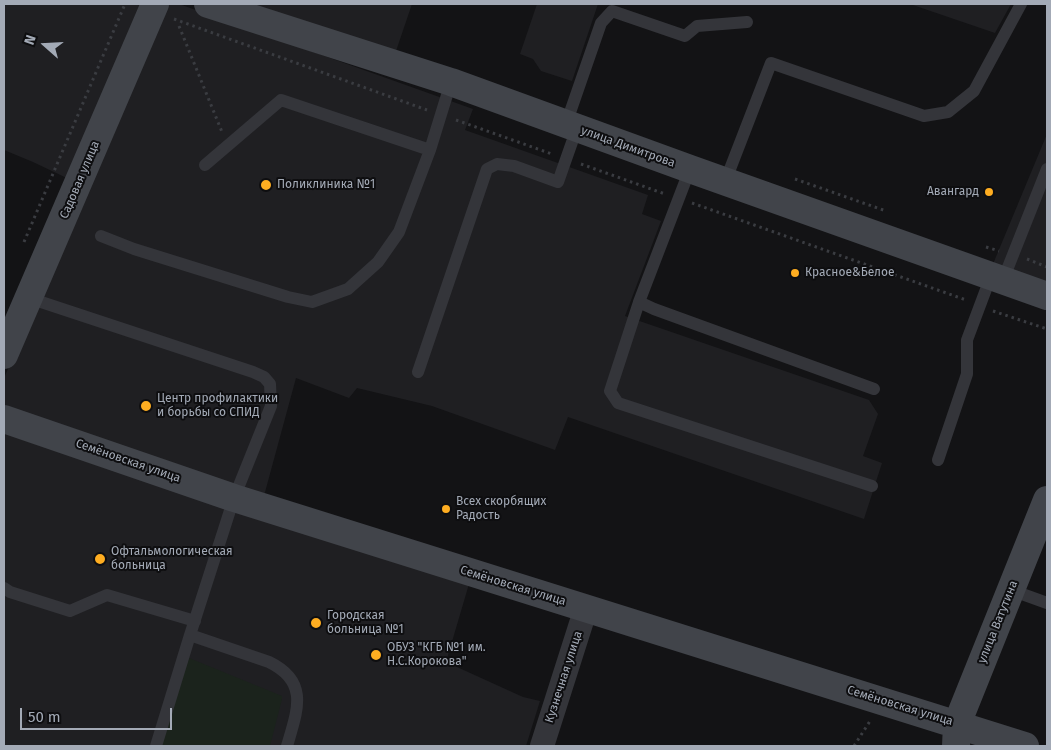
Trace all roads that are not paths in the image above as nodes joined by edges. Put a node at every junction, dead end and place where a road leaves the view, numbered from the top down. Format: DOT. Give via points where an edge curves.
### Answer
graph roads {
  1 [pos="208,4"];
  2 [pos="1021,4"];
  3 [pos="154,8"];
  4 [pos="746,22"];
  5 [pos="451,82"];
  6 [pos="571,126"];
  7 [pos="430,150"];
  8 [pos="205,165"];
  9 [pos="690,169"];
  10 [pos="1047,169"];
  11 [pos="725,182"];
  12 [pos="101,236"];
  13 [pos="997,278"];
  14 [pos="1047,296"];
  15 [pos="29,298"];
  16 [pos="639,302"];
  17 [pos="11,320"];
  18 [pos="4,355"];
  19 [pos="418,372"];
  20 [pos="874,389"];
  21 [pos="4,419"];
  22 [pos="938,460"];
  23 [pos="872,486"];
  24 [pos="234,498"];
  25 [pos="1047,500"];
  26 [pos="4,588"];
  27 [pos="1011,590"];
  28 [pos="1047,603"];
  29 [pos="586,608"];
  30 [pos="194,622"];
  31 [pos="190,635"];
  32 [pos="956,735"];
  33 [pos="156,746"];
  34 [pos="288,746"];
  35 [pos="542,746"];
  36 [pos="1025,746"];
  1 -- 5 [label="street, улица Димитрова"];
  2 -- 11 [label="lane" via="974,91 948,112 924,116 771,63"];
  3 -- 15 [label="street, Садовая улица"];
  4 -- 6 [label="lane" via="697,26 685,36 612,11 601,23"];
  5 -- 6 [label="street, улица Димитрова"];
  5 -- 7 [label="lane"];
  6 -- 9 [label="street, улица Димитрова"];
  6 -- 19 [label="lane" via="566,159 558,182 514,166 497,164 487,169"];
  7 -- 8 [label="lane" via="281,100"];
  7 -- 12 [label="lane" via="399,232 378,262 348,289 312,302 134,249"];
  9 -- 11 [label="street, улица Димитрова"];
  9 -- 16 [label="lane"];
  10 -- 13 [label="lane"];
  11 -- 13 [label="street, улица Димитрова"];
  13 -- 14 [label="street, улица Димитрова"];
  13 -- 22 [label="lane" via="980,306 967,340 967,374"];
  15 -- 17 [label="street, Садовая улица"];
  15 -- 24 [label="lane" via="264,377 270,384 271,406"];
  16 -- 20 [label="lane"];
  16 -- 23 [label="lane" via="610,391 618,403"];
  17 -- 18 [label="street, Садовая улица"];
  21 -- 24 [label="street, Семёновская улица"];
  24 -- 29 [label="street, Семёновская улица"];
  24 -- 30 [label="lane"];
  25 -- 27 [label="street, улица Ватутина"];
  26 -- 30 [label="lane" via="70,611 107,595"];
  27 -- 28 [label="lane"];
  27 -- 32 [label="street, улица Ватутина"];
  29 -- 32 [label="street, Семёновская улица"];
  29 -- 35 [label="street, Кузнечная улица"];
  30 -- 31 [label="lane"];
  31 -- 33 [label="lane"];
  31 -- 34 [label="lane" via="269,662 292,679 297,701"];
  32 -- 36 [label="street, Семёновская улица"];
}
